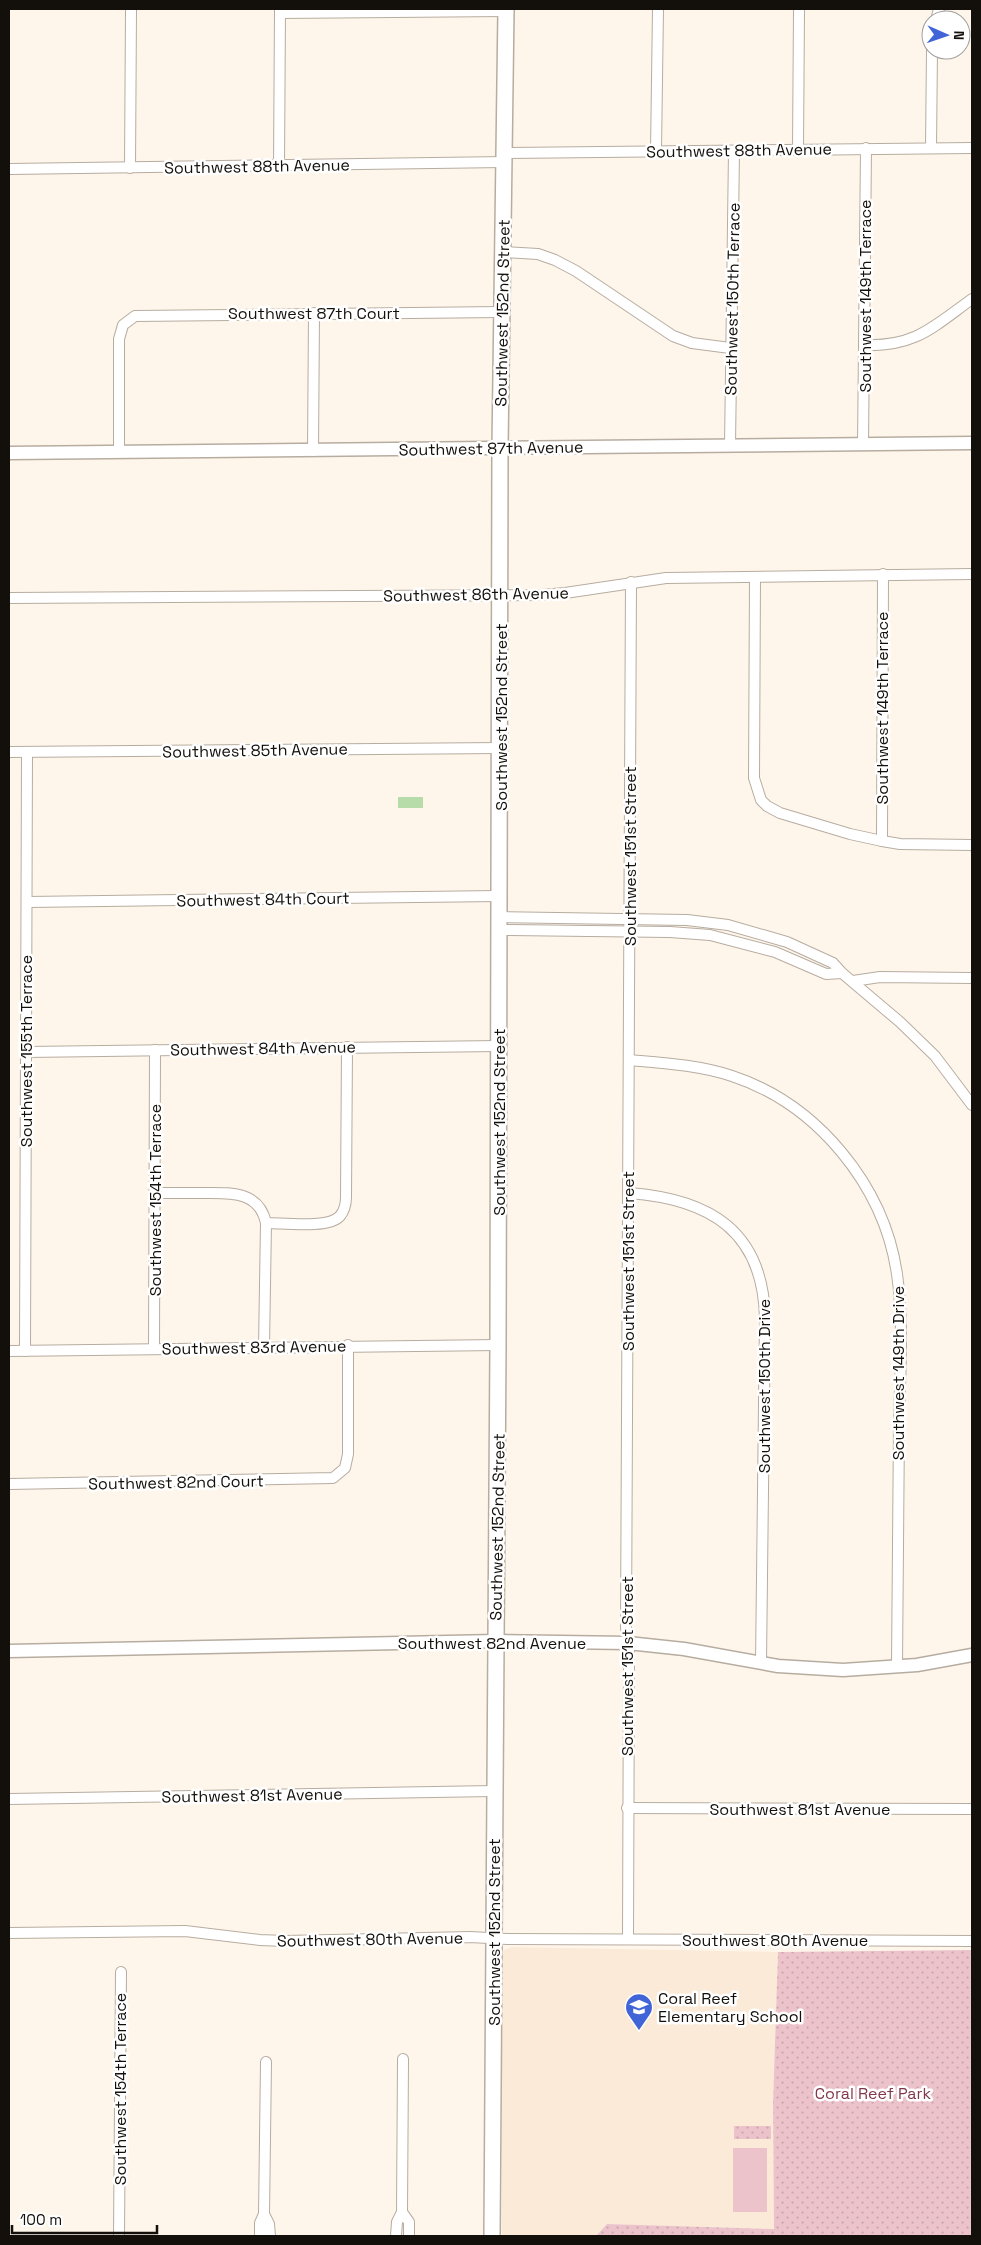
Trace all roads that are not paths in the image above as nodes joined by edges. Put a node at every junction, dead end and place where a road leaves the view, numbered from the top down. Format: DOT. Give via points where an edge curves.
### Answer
graph roads {
  1 [pos="131,9"];
  2 [pos="658,9"];
  3 [pos="799,9"];
  4 [pos="506,10"];
  5 [pos="280,11"];
  6 [pos="932,60"];
  7 [pos="866,148"];
  8 [pos="931,148"];
  9 [pos="972,148"];
  10 [pos="798,150"];
  11 [pos="656,151"];
  12 [pos="734,151"];
  13 [pos="505,158"];
  14 [pos="279,167"];
  15 [pos="130,168"];
  16 [pos="9,169"];
  17 [pos="503,252"];
  18 [pos="972,299"];
  19 [pos="502,312"];
  20 [pos="314,313"];
  21 [pos="864,345"];
  22 [pos="730,348"];
  23 [pos="972,443"];
  24 [pos="864,444"];
  25 [pos="730,446"];
  26 [pos="500,448"];
  27 [pos="313,450"];
  28 [pos="119,452"];
  29 [pos="9,453"];
  30 [pos="883,574"];
  31 [pos="972,574"];
  32 [pos="755,577"];
  33 [pos="631,582"];
  34 [pos="501,595"];
  35 [pos="9,598"];
  36 [pos="501,748"];
  37 [pos="9,752"];
  38 [pos="27,752"];
  39 [pos="882,841"];
  40 [pos="972,845"];
  41 [pos="500,896"];
  42 [pos="27,902"];
  43 [pos="629,917"];
  44 [pos="500,924"];
  45 [pos="630,931"];
  46 [pos="842,973"];
  47 [pos="972,978"];
  48 [pos="853,982"];
  49 [pos="499,1046"];
  50 [pos="347,1047"];
  51 [pos="156,1050"];
  52 [pos="26,1052"];
  53 [pos="629,1060"];
  54 [pos="972,1105"];
  55 [pos="629,1193"];
  56 [pos="154,1194"];
  57 [pos="266,1223"];
  58 [pos="498,1344"];
  59 [pos="348,1345"];
  60 [pos="264,1347"];
  61 [pos="154,1349"];
  62 [pos="9,1351"];
  63 [pos="25,1351"];
  64 [pos="9,1484"];
  65 [pos="496,1641"];
  66 [pos="628,1643"];
  67 [pos="9,1651"];
  68 [pos="972,1655"];
  69 [pos="761,1663"];
  70 [pos="897,1667"];
  71 [pos="494,1791"];
  72 [pos="9,1799"];
  73 [pos="627,1808"];
  74 [pos="972,1809"];
  75 [pos="9,1933"];
  76 [pos="494,1939"];
  77 [pos="628,1939"];
  78 [pos="972,1941"];
  79 [pos="121,1972"];
  80 [pos="403,2059"];
  81 [pos="266,2062"];
  82 [pos="402,2212"];
  83 [pos="264,2214"];
  84 [pos="119,2236"];
  85 [pos="260,2236"];
  86 [pos="270,2236"];
  87 [pos="396,2236"];
  88 [pos="409,2236"];
  89 [pos="492,2236"];
  1 -- 15 [label="street"];
  2 -- 11 [label="street"];
  3 -- 10 [label="street"];
  4 -- 5 [label="street"];
  4 -- 13 [label="main road, Southwest 152nd Street"];
  5 -- 14 [label="street"];
  6 -- 8 [label="street"];
  7 -- 8 [label="street, Southwest 88th Avenue"];
  7 -- 10 [label="street, Southwest 88th Avenue"];
  7 -- 21 [label="street, Southwest 149th Terrace"];
  8 -- 9 [label="street, Southwest 88th Avenue"];
  10 -- 12 [label="street, Southwest 88th Avenue"];
  11 -- 12 [label="street, Southwest 88th Avenue"];
  11 -- 13 [label="street, Southwest 88th Avenue"];
  12 -- 22 [label="street, Southwest 150th Terrace"];
  13 -- 14 [label="street, Southwest 88th Avenue"];
  13 -- 17 [label="main road, Southwest 152nd Street"];
  14 -- 15 [label="street, Southwest 88th Avenue"];
  15 -- 16 [label="street, Southwest 88th Avenue"];
  17 -- 19 [label="main road, Southwest 152nd Street"];
  17 -- 22 [label="street" via="538,254 555,260 576,270 673,336 692,343"];
  18 -- 21 [label="street" via="921,336 891,344"];
  19 -- 20 [label="street, Southwest 87th Court"];
  19 -- 26 [label="main road, Southwest 152nd Street"];
  20 -- 27 [label="street"];
  20 -- 28 [label="street, Southwest 87th Court" via="147,314 127,320 119,346"];
  21 -- 24 [label="street, Southwest 149th Terrace"];
  22 -- 25 [label="street, Southwest 150th Terrace"];
  23 -- 24 [label="street, Southwest 87th Avenue"];
  24 -- 25 [label="street, Southwest 87th Avenue"];
  25 -- 26 [label="street, Southwest 87th Avenue"];
  26 -- 27 [label="street, Southwest 87th Avenue"];
  26 -- 34 [label="main road, Southwest 152nd Street"];
  27 -- 28 [label="street, Southwest 87th Avenue"];
  28 -- 29 [label="street, Southwest 87th Avenue"];
  30 -- 31 [label="street, Southwest 86th Avenue"];
  30 -- 32 [label="street, Southwest 86th Avenue"];
  30 -- 39 [label="street, Southwest 149th Terrace"];
  32 -- 33 [label="street, Southwest 86th Avenue" via="666,578"];
  32 -- 39 [label="street" via="754,778 758,793 767,806 791,817"];
  33 -- 34 [label="street, Southwest 86th Avenue" via="560,594"];
  33 -- 43 [label="street, Southwest 151st Street"];
  34 -- 35 [label="street, Southwest 86th Avenue"];
  34 -- 36 [label="main road, Southwest 152nd Street"];
  36 -- 38 [label="street, Southwest 85th Avenue"];
  36 -- 41 [label="main road, Southwest 152nd Street"];
  37 -- 38 [label="street, Southwest 85th Avenue"];
  38 -- 42 [label="street, Southwest 155th Terrace"];
  39 -- 40 [label="street"];
  41 -- 42 [label="street, Southwest 84th Court"];
  41 -- 44 [label="main road, Southwest 152nd Street"];
  42 -- 52 [label="street, Southwest 155th Terrace"];
  43 -- 44 [label="street"];
  43 -- 45 [label="street, Southwest 151st Street"];
  43 -- 46 [label="street" via="687,920 747,930 806,949 833,963"];
  44 -- 45 [label="street"];
  44 -- 49 [label="main road, Southwest 152nd Street"];
  45 -- 46 [label="street" via="710,935 775,952 826,974"];
  45 -- 53 [label="street, Southwest 151st Street"];
  46 -- 48 [label="street"];
  47 -- 48 [label="street" via="880,977"];
  48 -- 54 [label="street" via="922,1042 954,1078"];
  49 -- 50 [label="street, Southwest 84th Avenue"];
  49 -- 58 [label="main road, Southwest 152nd Street"];
  50 -- 51 [label="street, Southwest 84th Avenue"];
  50 -- 57 [label="street" via="346,1197 341,1215 321,1224"];
  51 -- 52 [label="street, Southwest 84th Avenue"];
  51 -- 56 [label="street, Southwest 154th Terrace"];
  52 -- 63 [label="street, Southwest 155th Terrace"];
  53 -- 55 [label="street, Southwest 151st Street"];
  53 -- 70 [label="street, Southwest 149th Drive" via="710,1070 772,1094 812,1122 844,1155 878,1210 895,1263 900,1315"];
  55 -- 66 [label="street, Southwest 151st Street"];
  55 -- 69 [label="street, Southwest 150th Drive" via="673,1199 706,1211 738,1237 760,1274 765,1318"];
  56 -- 57 [label="street" via="240,1194 256,1202"];
  56 -- 61 [label="street, Southwest 154th Terrace"];
  57 -- 60 [label="street"];
  58 -- 59 [label="street, Southwest 83rd Avenue"];
  58 -- 65 [label="main road, Southwest 152nd Street"];
  59 -- 60 [label="street, Southwest 83rd Avenue"];
  59 -- 64 [label="street, Southwest 82nd Court" via="348,1454 341,1473 333,1478"];
  60 -- 61 [label="street, Southwest 83rd Avenue"];
  61 -- 63 [label="street, Southwest 83rd Avenue"];
  62 -- 63 [label="street, Southwest 83rd Avenue"];
  65 -- 66 [label="street, Southwest 82nd Avenue"];
  65 -- 67 [label="street, Southwest 82nd Avenue"];
  65 -- 71 [label="main road, Southwest 152nd Street"];
  66 -- 69 [label="street, Southwest 82nd Avenue"];
  66 -- 73 [label="street, Southwest 151st Street"];
  68 -- 70 [label="street, Southwest 82nd Avenue"];
  69 -- 70 [label="street, Southwest 82nd Avenue" via="817,1670"];
  71 -- 72 [label="street, Southwest 81st Avenue"];
  71 -- 76 [label="main road, Southwest 152nd Street"];
  73 -- 74 [label="street, Southwest 81st Avenue"];
  73 -- 77 [label="street, Southwest 151st Street"];
  75 -- 76 [label="street, Southwest 80th Avenue" via="185,1931 276,1941"];
  76 -- 77 [label="street, Southwest 80th Avenue"];
  76 -- 89 [label="main road, Southwest 152nd Street"];
  77 -- 78 [label="street, Southwest 80th Avenue"];
  79 -- 84 [label="street, Southwest 154th Terrace"];
  80 -- 82 [label="street"];
  81 -- 83 [label="street"];
  82 -- 87 [label="street"];
  82 -- 88 [label="street" via="409,2222"];
  83 -- 85 [label="street"];
  83 -- 86 [label="street" via="270,2224"];
}
